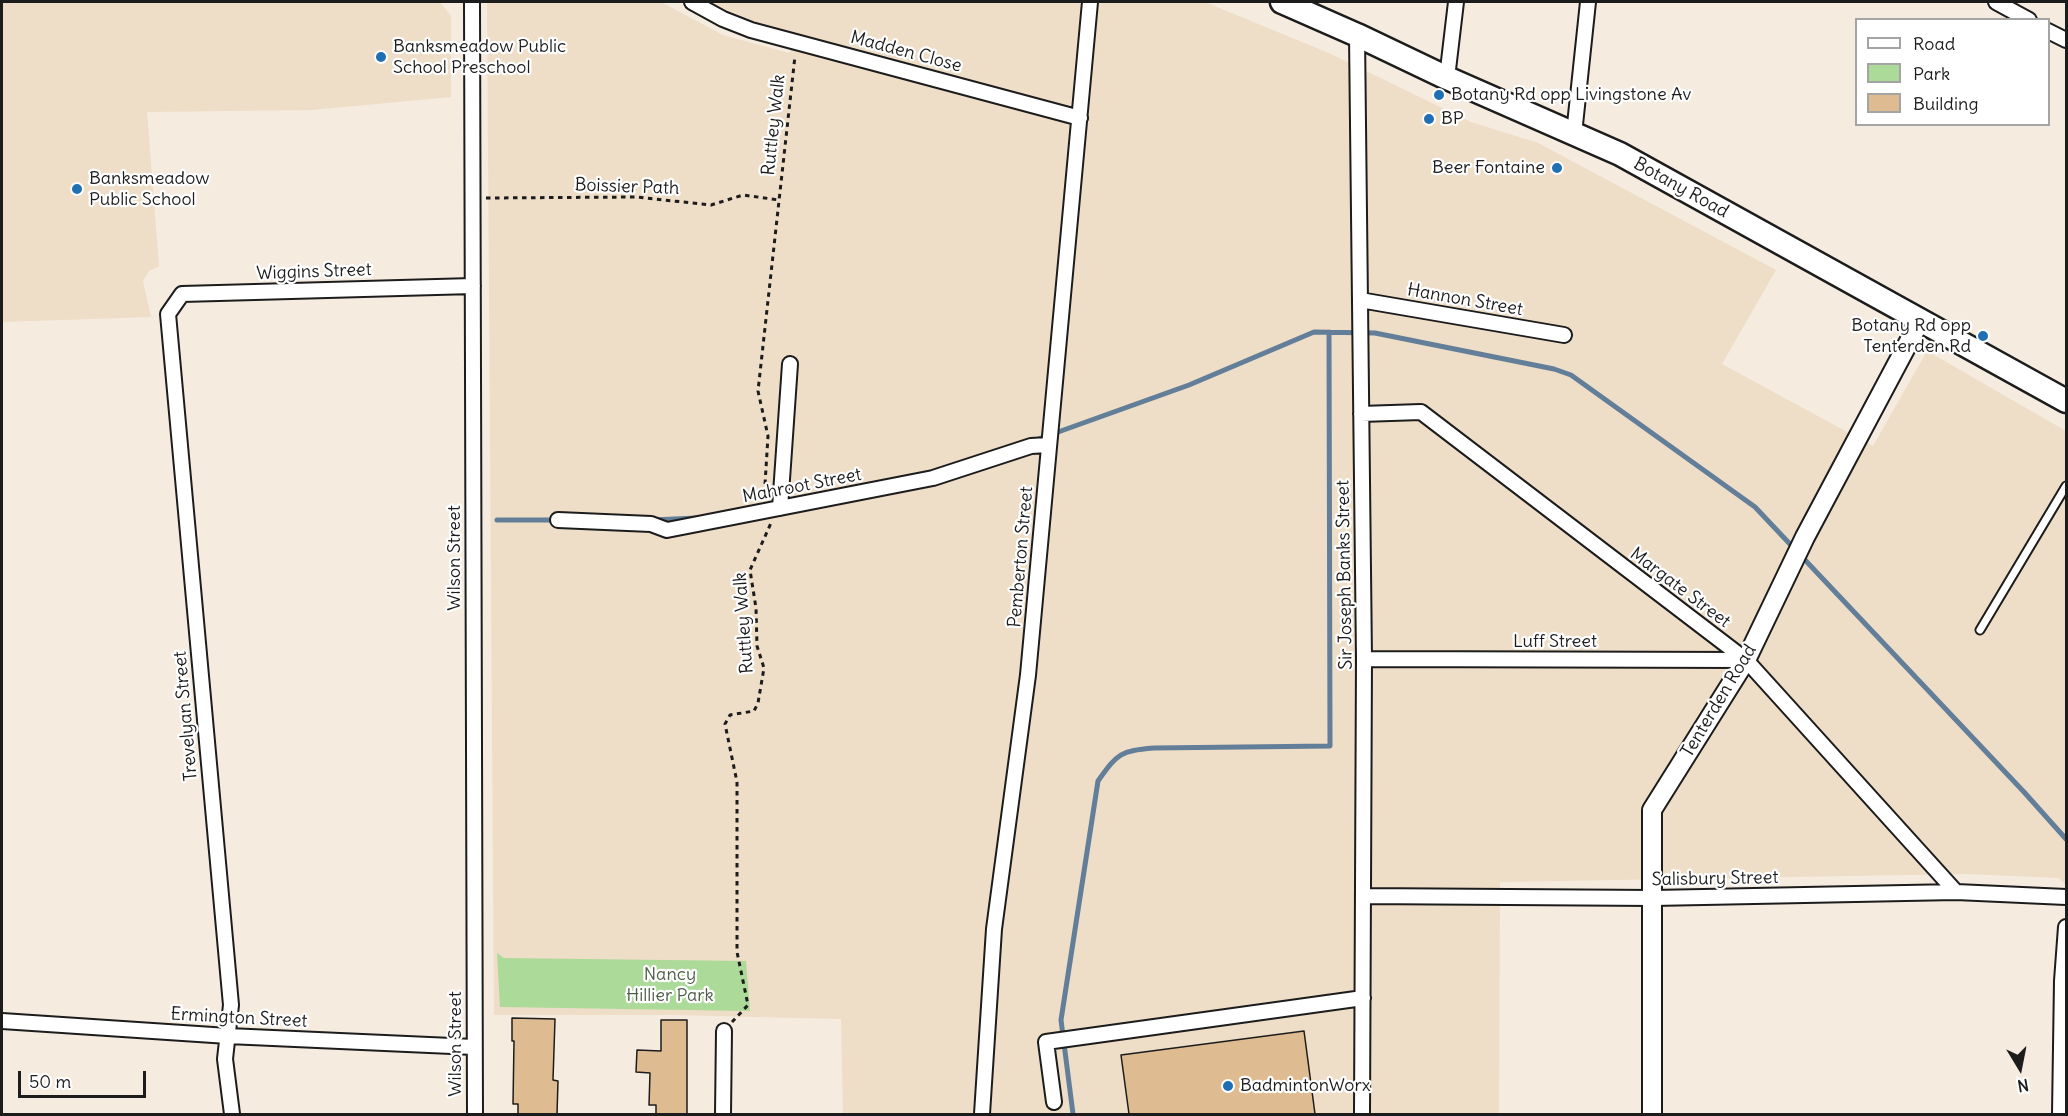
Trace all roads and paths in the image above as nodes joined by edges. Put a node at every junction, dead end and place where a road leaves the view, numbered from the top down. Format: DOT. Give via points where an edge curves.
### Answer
graph roads {
  1 [pos="471,2"];
  2 [pos="692,2"];
  3 [pos="1090,2"];
  4 [pos="1282,2"];
  5 [pos="1456,2"];
  6 [pos="1588,2"];
  7 [pos="1996,2"];
  8 [pos="2025,18"];
  9 [pos="2050,31"];
  10 [pos="1357,34"];
  11 [pos="2067,40"];
  12 [pos="797,42"];
  13 [pos="1447,78"];
  14 [pos="1080,118"];
  15 [pos="1574,134"];
  16 [pos="472,199"];
  17 [pos="779,200"];
  18 [pos="473,286"];
  19 [pos="1360,300"];
  20 [pos="168,314"];
  21 [pos="1921,319"];
  22 [pos="1564,335"];
  23 [pos="790,364"];
  24 [pos="2067,401"];
  25 [pos="1361,414"];
  26 [pos="1049,446"];
  27 [pos="2067,486"];
  28 [pos="774,509"];
  29 [pos="558,520"];
  30 [pos="1980,630"];
  31 [pos="1364,659"];
  32 [pos="1746,660"];
  33 [pos="1956,892"];
  34 [pos="1363,896"];
  35 [pos="2067,897"];
  36 [pos="1653,898"];
  37 [pos="2067,927"];
  38 [pos="1363,998"];
  39 [pos="2,1021"];
  40 [pos="724,1031"];
  41 [pos="228,1036"];
  42 [pos="474,1047"];
  43 [pos="1054,1102"];
  44 [pos="232,1114"];
  45 [pos="475,1114"];
  46 [pos="723,1114"];
  47 [pos="982,1114"];
  48 [pos="1362,1114"];
  49 [pos="1652,1114"];
  50 [pos="2060,1114"];
  1 -- 16 [label="street, Wilson Street"];
  2 -- 12 [label="street, Madden Close" via="751,30"];
  3 -- 14 [label="street, Pemberton Street"];
  4 -- 10 [label="main road, Botany Road"];
  5 -- 13 [label="street"];
  6 -- 15 [label="street"];
  7 -- 8 [label="street"];
  9 -- 11 [label="street"];
  10 -- 13 [label="main road, Botany Road"];
  10 -- 19 [label="street, Sir Joseph Banks Street"];
  12 -- 14 [label="street, Madden Close"];
  12 -- 17 [label="path, Ruttley Walk"];
  13 -- 15 [label="main road, Botany Road"];
  14 -- 26 [label="street, Pemberton Street"];
  15 -- 21 [label="main road, Botany Road" via="1620,154"];
  16 -- 17 [label="path, Boissier Path" via="636,198 711,205 743,195"];
  16 -- 18 [label="street, Wilson Street"];
  17 -- 28 [label="path, Ruttley Walk" via="758,391 768,436 765,481"];
  18 -- 20 [label="street, Wiggins Street" via="182,294"];
  18 -- 42 [label="street, Wilson Street"];
  19 -- 22 [label="street, Hannon Street"];
  19 -- 25 [label="street, Sir Joseph Banks Street"];
  20 -- 41 [label="street, Trevelyan Street" via="231,1005"];
  21 -- 24 [label="main road, Botany Road"];
  21 -- 32 [label="street, Tenterden Road" via="1804,537"];
  23 -- 28 [label="street"];
  25 -- 31 [label="street, Sir Joseph Banks Street"];
  25 -- 32 [label="street, Margate Street" via="1421,412"];
  26 -- 28 [label="street, Mahroot Street" via="1031,446 933,478"];
  26 -- 47 [label="street, Pemberton Street" via="1028,675 994,929"];
  27 -- 30 [label="lane"];
  28 -- 29 [label="street, Mahroot Street" via="667,530 651,524"];
  28 -- 40 [label="path, Ruttley Walk" via="771,526 750,570 757,646 764,668 758,703 754,711 730,715 725,724 737,782 737,952 748,1005"];
  31 -- 32 [label="street, Luff Street"];
  31 -- 34 [label="street, Sir Joseph Banks Street"];
  32 -- 33 [label="street, Margate Street"];
  32 -- 36 [label="street, Tenterden Road" via="1652,810"];
  33 -- 35 [label="street, Salisbury Street"];
  33 -- 36 [label="street, Salisbury Street"];
  34 -- 36 [label="street, Salisbury Street"];
  34 -- 38 [label="street, Sir Joseph Banks Street"];
  36 -- 49 [label="street, Tenterden Road"];
  37 -- 50 [label="street"];
  38 -- 43 [label="street" via="1046,1042"];
  38 -- 48 [label="street, Sir Joseph Banks Street"];
  39 -- 41 [label="street, Ermington Street"];
  40 -- 46 [label="street"];
  41 -- 42 [label="street, Ermington Street"];
  41 -- 44 [label="street, Trevelyan Street" via="225,1059"];
  42 -- 45 [label="street, Wilson Street"];
}
